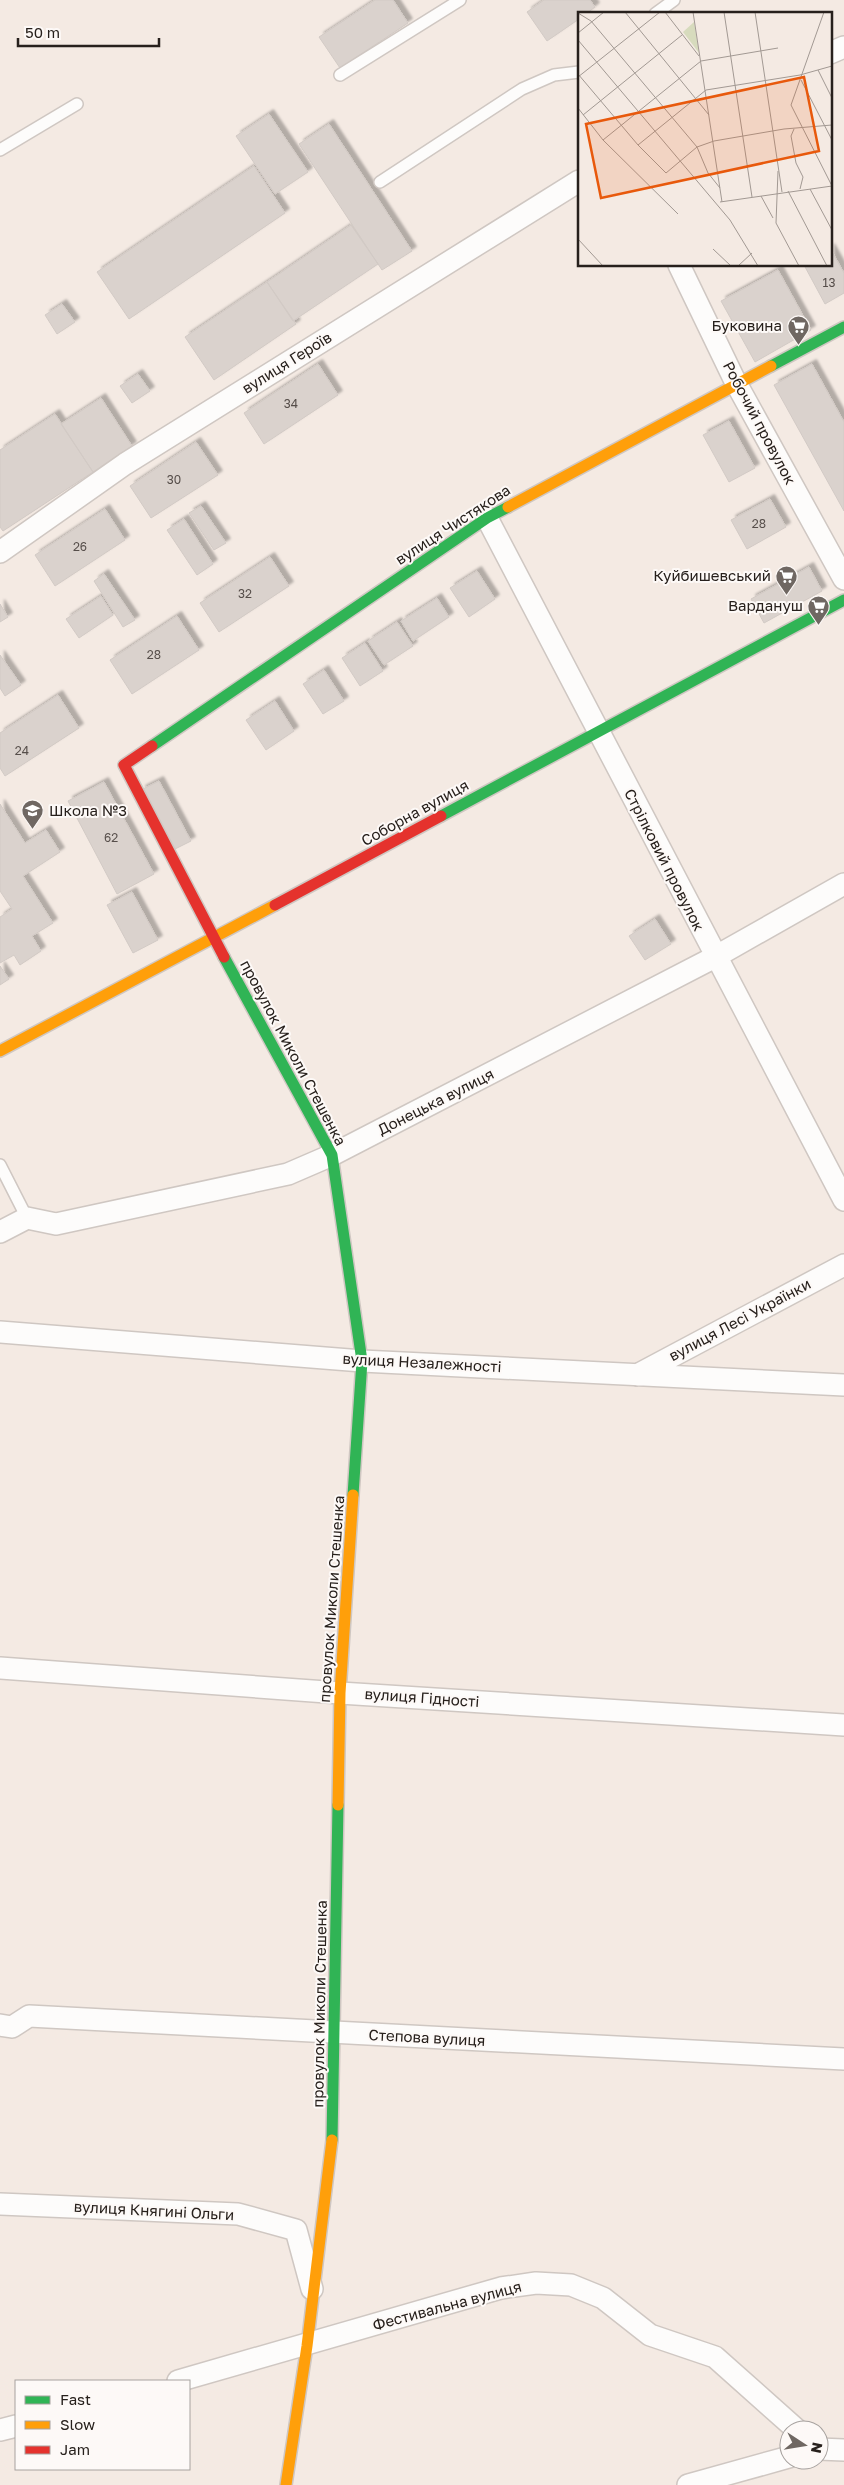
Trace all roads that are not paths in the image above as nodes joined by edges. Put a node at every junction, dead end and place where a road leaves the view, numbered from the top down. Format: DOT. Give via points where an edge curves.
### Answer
graph roads {
  1 [pos="460,0"];
  2 [pos="674,0"];
  3 [pos="658,12"];
  4 [pos="844,47"];
  5 [pos="832,52"];
  6 [pos="578,72"];
  7 [pos="340,75"];
  8 [pos="77,104"];
  9 [pos="0,150"];
  10 [pos="380,182"];
  11 [pos="578,182"];
  12 [pos="679,266"];
  13 [pos="844,327"];
  14 [pos="736,383"];
  15 [pos="487,518"];
  16 [pos="0,552"];
  17 [pos="844,579"];
  18 [pos="844,600"];
  19 [pos="598,730"];
  20 [pos="124,766"];
  21 [pos="844,884"];
  22 [pos="214,940"];
  23 [pos="715,957"];
  24 [pos="0,1051"];
  25 [pos="332,1155"];
  26 [pos="1,1170"];
  27 [pos="844,1200"];
  28 [pos="27,1218"];
  29 [pos="0,1232"];
  30 [pos="844,1265"];
  31 [pos="0,1332"];
  32 [pos="362,1361"];
  33 [pos="637,1375"];
  34 [pos="844,1385"];
  35 [pos="0,1668"];
  36 [pos="340,1693"];
  37 [pos="844,1725"];
  38 [pos="4,2025"];
  39 [pos="334,2034"];
  40 [pos="844,2059"];
  41 [pos="0,2204"];
  42 [pos="314,2297"];
  43 [pos="308,2346"];
  44 [pos="182,2380"];
  45 [pos="786,2420"];
  46 [pos="15,2426"];
  47 [pos="0,2430"];
  48 [pos="829,2449"];
  49 [pos="844,2450"];
  50 [pos="779,2460"];
  51 [pos="286,2485"];
  52 [pos="688,2485"];
  1 -- 7 [label="lane"];
  2 -- 3 [label="lane"];
  4 -- 5 [label="street"];
  6 -- 10 [label="lane" via="554,75 522,89"];
  8 -- 9 [label="lane"];
  11 -- 16 [label="street, вулиця Героїв" via="125,464"];
  12 -- 14 [label="street, Робочий провулок"];
  13 -- 14 [label="street, вулиця Чистякова"];
  14 -- 15 [label="street, вулиця Чистякова"];
  14 -- 17 [label="street, Робочий провулок"];
  15 -- 19 [label="street, Стрілковий провулок"];
  15 -- 20 [label="street, вулиця Чистякова"];
  18 -- 19 [label="street, Соборна вулиця"];
  19 -- 22 [label="street, Соборна вулиця"];
  19 -- 23 [label="street, Стрілковий провулок"];
  20 -- 22 [label="street, провулок Миколи Стешенка"];
  21 -- 23 [label="street, Донецька вулиця"];
  22 -- 24 [label="street, Соборна вулиця"];
  22 -- 25 [label="street, провулок Миколи Стешенка"];
  23 -- 25 [label="street, Донецька вулиця"];
  23 -- 27 [label="street, Стрілковий провулок"];
  25 -- 28 [label="street, Донецька вулиця" via="288,1174 56,1224"];
  25 -- 32 [label="street, провулок Миколи Стешенка"];
  26 -- 28 [label="lane"];
  28 -- 29 [label="street"];
  30 -- 33 [label="street, вулиця Лесі Українки"];
  31 -- 32 [label="street, вулиця Незалежності"];
  32 -- 33 [label="street, вулиця Незалежності"];
  32 -- 36 [label="street, провулок Миколи Стешенка"];
  33 -- 34 [label="street, вулиця Незалежності"];
  35 -- 36 [label="street, вулиця Гідності"];
  36 -- 37 [label="street, вулиця Гідності"];
  36 -- 39 [label="street, провулок Миколи Стешенка"];
  38 -- 39 [label="street, Степова вулиця" via="28,2016"];
  39 -- 40 [label="street, Степова вулиця"];
  39 -- 42 [label="street, провулок Миколи Стешенка" via="332,2152"];
  41 -- 42 [label="street, вулиця Княгині Ольги" via="238,2214 296,2230"];
  42 -- 43 [label="street, провулок Миколи Стешенка"];
  43 -- 44 [label="street, Фестивальна вулиця"];
  43 -- 45 [label="street, Фестивальна вулиця" via="501,2288 536,2283 571,2285 603,2298 650,2335 715,2357"];
  43 -- 51 [label="street, провулок Миколи Стешенка"];
  46 -- 47 [label="street"];
  48 -- 49 [label="street"];
  50 -- 52 [label="street"];
}
